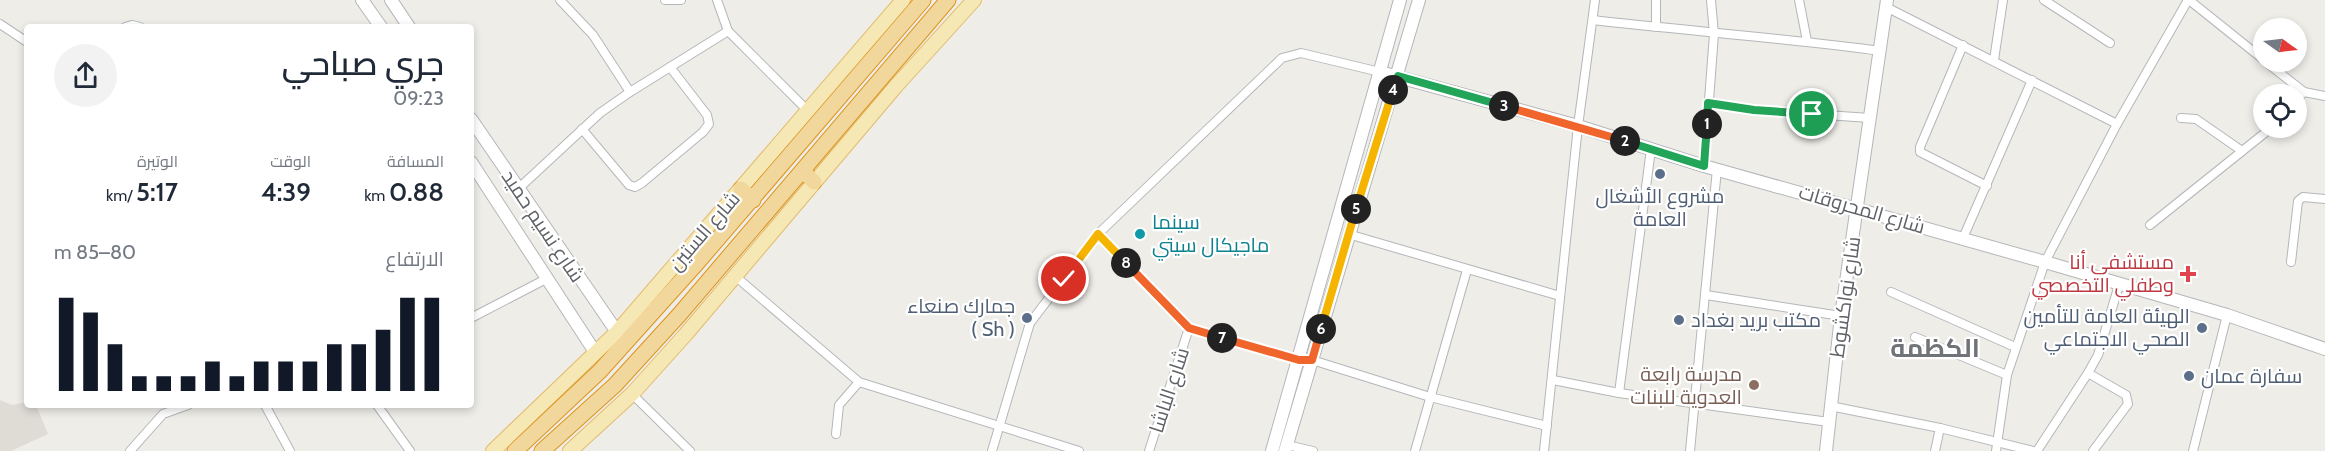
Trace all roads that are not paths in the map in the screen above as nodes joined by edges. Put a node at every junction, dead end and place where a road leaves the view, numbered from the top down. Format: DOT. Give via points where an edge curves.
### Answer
graph roads {
  1 [pos="362,0"];
  2 [pos="391,0"];
  3 [pos="560,0"];
  4 [pos="666,0"];
  5 [pos="681,0"];
  6 [pos="717,0"];
  7 [pos="903,0"];
  8 [pos="923,0"];
  9 [pos="948,0"];
  10 [pos="974,0"];
  11 [pos="1400,0"];
  12 [pos="1419,0"];
  13 [pos="1595,0"];
  14 [pos="1656,0"];
  15 [pos="1711,0"];
  16 [pos="1798,0"];
  17 [pos="2003,0"];
  18 [pos="2044,0"];
  19 [pos="2189,0"];
  20 [pos="1886,3"];
  21 [pos="1593,20"];
  22 [pos="0,24"];
  23 [pos="379,24"];
  24 [pos="407,24"];
  25 [pos="1656,27"];
  26 [pos="729,31"];
  27 [pos="1714,34"];
  28 [pos="24,40"];
  29 [pos="1807,41"];
  30 [pos="2110,43"];
  31 [pos="1963,45"];
  32 [pos="1881,51"];
  33 [pos="2253,51"];
  34 [pos="1994,60"];
  35 [pos="669,67"];
  36 [pos="1380,72"];
  37 [pos="2279,72"];
  38 [pos="1398,76"];
  39 [pos="2032,80"];
  40 [pos="2294,84"];
  41 [pos="630,92"];
  42 [pos="2307,93"];
  43 [pos="2325,96"];
  44 [pos="1708,103"];
  45 [pos="807,111"];
  46 [pos="1870,118"];
  47 [pos="2181,118"];
  48 [pos="474,123"];
  49 [pos="2117,124"];
  50 [pos="1578,126"];
  51 [pos="582,129"];
  52 [pos="2258,138"];
  53 [pos="1651,149"];
  54 [pos="2242,151"];
  55 [pos="1704,166"];
  56 [pos="474,167"];
  57 [pos="1717,169"];
  58 [pos="809,177"];
  59 [pos="1987,186"];
  60 [pos="518,189"];
  61 [pos="747,194"];
  62 [pos="2325,199"];
  63 [pos="1857,207"];
  64 [pos="2150,225"];
  65 [pos="1098,234"];
  66 [pos="1348,234"];
  67 [pos="1963,238"];
  68 [pos="2046,262"];
  69 [pos="2291,262"];
  70 [pos="1467,270"];
  71 [pos="735,276"];
  72 [pos="546,279"];
  73 [pos="2120,285"];
  74 [pos="1891,292"];
  75 [pos="1560,296"];
  76 [pos="1706,296"];
  77 [pos="2227,315"];
  78 [pos="474,316"];
  79 [pos="1842,316"];
  80 [pos="1189,328"];
  81 [pos="617,332"];
  82 [pos="1915,337"];
  83 [pos="2015,347"];
  84 [pos="2325,349"];
  85 [pos="595,352"];
  86 [pos="1299,360"];
  87 [pos="1312,360"];
  88 [pos="2088,373"];
  89 [pos="2007,375"];
  90 [pos="1552,380"];
  91 [pos="859,382"];
  92 [pos="1619,393"];
  93 [pos="632,394"];
  94 [pos="1430,397"];
  95 [pos="1693,403"];
  96 [pos="1830,406"];
  97 [pos="180,408"];
  98 [pos="267,408"];
  99 [pos="378,408"];
  100 [pos="1829,422"];
  101 [pos="1547,426"];
  102 [pos="998,427"];
  103 [pos="1940,428"];
  104 [pos="836,434"];
  105 [pos="1997,441"];
  106 [pos="1286,448"];
  107 [pos="130,451"];
  108 [pos="290,451"];
  109 [pos="410,451"];
  110 [pos="493,451"];
  111 [pos="515,451"];
  112 [pos="542,451"];
  113 [pos="570,451"];
  114 [pos="690,451"];
  115 [pos="992,451"];
  116 [pos="1079,451"];
  117 [pos="1149,451"];
  118 [pos="1272,451"];
  119 [pos="1312,451"];
  120 [pos="1415,451"];
  121 [pos="1544,451"];
  122 [pos="1689,451"];
  123 [pos="1826,451"];
  124 [pos="1935,451"];
  125 [pos="1996,451"];
  126 [pos="2032,451"];
  127 [pos="2037,451"];
  128 [pos="2093,451"];
  129 [pos="2193,451"];
  1 -- 23 [label="main road"];
  2 -- 24 [label="main road"];
  3 -- 41 [label="street" via="593,35"];
  4 -- 5 [label="street"];
  6 -- 26 [label="street"];
  7 -- 45 [label="main road, شارع الستين"];
  8 -- 61 [label="highway, شارع الستين"];
  9 -- 58 [label="highway, شارع الستين"];
  10 -- 58 [label="main road, شارع الستين"];
  11 -- 36 [label="main road"];
  12 -- 38 [label="main road"];
  13 -- 21 [label="street"];
  14 -- 25 [label="street"];
  15 -- 27 [label="street"];
  16 -- 29 [label="street"];
  17 -- 34 [label="street"];
  18 -- 30 [label="street"];
  19 -- 33 [label="street"];
  19 -- 49 [label="street"];
  20 -- 31 [label="street"];
  20 -- 32 [label="main road, شارع نواكشوط"];
  21 -- 25 [label="street"];
  21 -- 50 [label="street"];
  22 -- 28 [label="street"];
  25 -- 27 [label="street"];
  26 -- 35 [label="street"];
  26 -- 45 [label="street"];
  27 -- 29 [label="street"];
  27 -- 44 [label="street"];
  29 -- 32 [label="street"];
  31 -- 34 [label="street"];
  31 -- 59 [label="street" via="1920,152"];
  32 -- 46 [label="main road, شارع نواكشوط"];
  34 -- 39 [label="street"];
  35 -- 41 [label="street"];
  35 -- 51 [label="street" via="708,116 709,124 642,183 628,185"];
  36 -- 38 [label="main road, شارع المحروقات"];
  36 -- 65 [label="street" via="1301,53 1282,58"];
  36 -- 86 [label="main road"];
  37 -- 40 [label="street"];
  38 -- 50 [label="main road, شارع المحروقات"];
  38 -- 66 [label="main road"];
  39 -- 49 [label="street"];
  39 -- 59 [label="street"];
  41 -- 51 [label="street"];
  42 -- 43 [label="street"];
  44 -- 46 [label="street"];
  44 -- 55 [label="street"];
  45 -- 61 [label="main road, شارع الستين"];
  46 -- 63 [label="main road, شارع نواكشوط"];
  47 -- 54 [label="street" via="2196,119"];
  48 -- 60 [label="main road, شارع نسيم حميد"];
  49 -- 68 [label="street"];
  50 -- 53 [label="main road, شارع المحروقات"];
  50 -- 75 [label="street"];
  51 -- 60 [label="street"];
  52 -- 54 [label="street"];
  53 -- 55 [label="main road, شارع المحروقات"];
  53 -- 92 [label="street"];
  54 -- 64 [label="street"];
  55 -- 57 [label="main road, شارع المحروقات"];
  56 -- 72 [label="main road, شارع نسيم حميد"];
  57 -- 63 [label="main road, شارع المحروقات"];
  57 -- 76 [label="street"];
  58 -- 71 [label="main road, شارع الستين"];
  58 -- 112 [label="highway, شارع الستين" via="615,386"];
  59 -- 67 [label="street"];
  60 -- 81 [label="main road, شارع نسيم حميد"];
  61 -- 81 [label="main road, شارع الستين"];
  61 -- 111 [label="highway, شارع الستين" via="600,371"];
  62 -- 69 [label="street" via="2303,197 2298,201"];
  63 -- 67 [label="main road, شارع المحروقات"];
  63 -- 79 [label="main road, شارع نواكشوط"];
  65 -- 80 [label="street"];
  65 -- 102 [label="street" via="1030,323"];
  66 -- 70 [label="street"];
  66 -- 87 [label="main road"];
  67 -- 68 [label="main road, شارع المحروقات"];
  68 -- 73 [label="main road, شارع المحروقات"];
  68 -- 83 [label="street"];
  70 -- 75 [label="street"];
  70 -- 94 [label="street"];
  71 -- 91 [label="street"];
  71 -- 93 [label="main road, شارع الستين"];
  72 -- 78 [label="street"];
  72 -- 85 [label="main road, شارع نسيم حميد"];
  73 -- 77 [label="main road, شارع المحروقات"];
  73 -- 88 [label="street" via="2104,340"];
  74 -- 83 [label="street"];
  75 -- 90 [label="street"];
  76 -- 79 [label="street"];
  76 -- 95 [label="street"];
  77 -- 84 [label="main road, شارع المحروقات"];
  77 -- 129 [label="street"];
  79 -- 96 [label="main road, شارع نواكشوط"];
  80 -- 86 [label="street"];
  80 -- 117 [label="street, شارع الباشا"];
  81 -- 85 [label="main road, شارع الستين"];
  82 -- 89 [label="street"];
  83 -- 89 [label="street"];
  85 -- 110 [label="main road, شارع الستين"];
  86 -- 87 [label="main road"];
  86 -- 118 [label="main road"];
  87 -- 94 [label="street"];
  87 -- 106 [label="main road"];
  88 -- 127 [label="street"];
  88 -- 128 [label="street" via="2128,399"];
  89 -- 105 [label="street"];
  90 -- 92 [label="street"];
  90 -- 101 [label="street"];
  91 -- 102 [label="street"];
  91 -- 104 [label="street" via="839,405"];
  92 -- 95 [label="street"];
  93 -- 113 [label="main road, شارع الستين"];
  93 -- 114 [label="street"];
  94 -- 101 [label="street"];
  94 -- 120 [label="street"];
  95 -- 100 [label="street"];
  95 -- 122 [label="street"];
  96 -- 100 [label="main road, شارع نواكشوط"];
  96 -- 103 [label="street"];
  97 -- 107 [label="street" via="164,414"];
  98 -- 108 [label="street"];
  99 -- 109 [label="street"];
  100 -- 123 [label="main road, شارع نواكشوط"];
  101 -- 121 [label="street"];
  102 -- 115 [label="street"];
  102 -- 116 [label="street"];
  103 -- 105 [label="street"];
  103 -- 124 [label="street"];
  105 -- 125 [label="street"];
  105 -- 126 [label="street"];
  106 -- 119 [label="street"];
}
